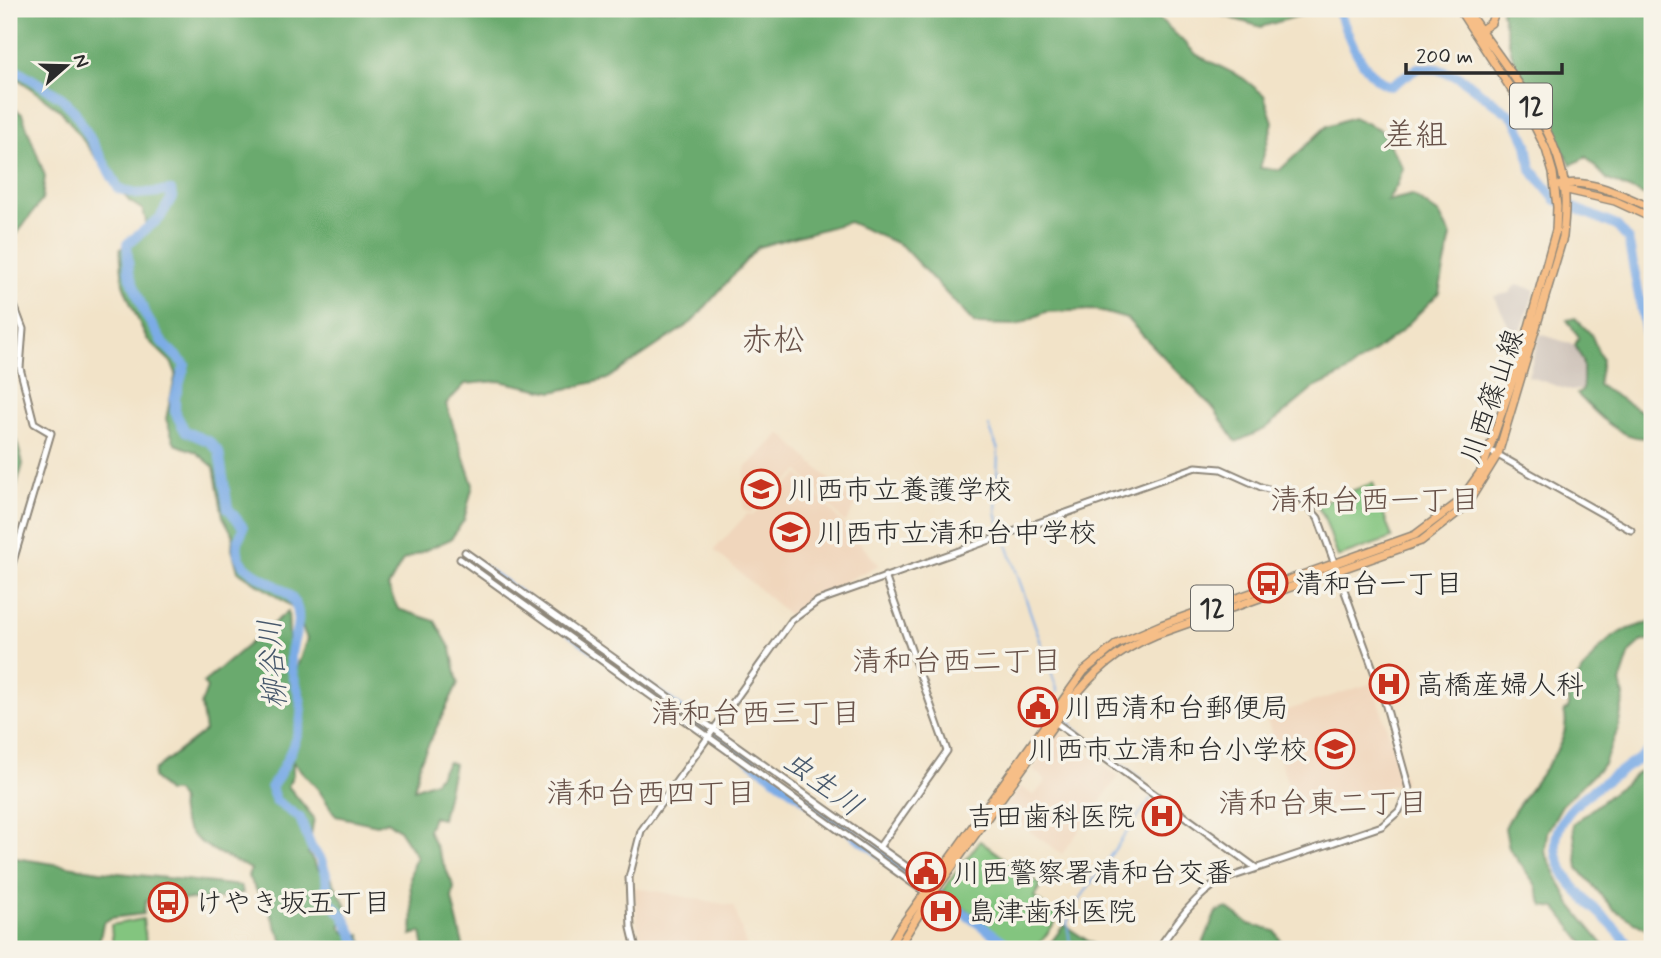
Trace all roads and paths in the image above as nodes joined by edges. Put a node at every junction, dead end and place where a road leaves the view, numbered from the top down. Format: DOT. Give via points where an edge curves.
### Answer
graph roads {
  1 [pos="1459,9"];
  2 [pos="1466,9"];
  3 [pos="1496,9"];
  4 [pos="1478,32"];
  5 [pos="1556,186"];
  6 [pos="1564,186"];
  7 [pos="1652,208"];
  8 [pos="1652,218"];
  9 [pos="9,292"];
  10 [pos="1494,452"];
  11 [pos="1631,530"];
  12 [pos="465,552"];
  13 [pos="460,559"];
  14 [pos="1336,568"];
  15 [pos="9,575"];
  16 [pos="885,576"];
  17 [pos="1053,720"];
  18 [pos="713,727"];
  19 [pos="706,737"];
  20 [pos="880,846"];
  21 [pos="1256,868"];
  22 [pos="934,886"];
  23 [pos="928,895"];
  24 [pos="636,949"];
  25 [pos="888,949"];
  26 [pos="897,949"];
  27 [pos="1158,949"];
  1 -- 4 [label="main road, 川西篠山線 / 12"];
  2 -- 4 [label="main road, 川西篠山線 / 12"];
  3 -- 4 [label="main road" via="1491,23"];
  4 -- 5 [label="main road, 川西篠山線 / 12" via="1532,121"];
  4 -- 6 [label="main road, 川西篠山線 / 12" via="1540,120 1553,145"];
  5 -- 6 [label="main road"];
  5 -- 10 [label="main road, 川西篠山線 / 12" via="1552,244"];
  6 -- 7 [label="main road" via="1594,187"];
  6 -- 8 [label="main road"];
  6 -- 10 [label="main road, 川西篠山線 / 12" via="1563,237"];
  9 -- 15 [label="street" via="23,329 20,368 28,405 34,423 51,433"];
  10 -- 11 [label="street"];
  10 -- 14 [label="main road, 川西篠山線 / 12" via="1459,502 1436,522"];
  12 -- 18 [label="street"];
  13 -- 19 [label="street"];
  14 -- 16 [label="street" via="1318,518 1301,498 1221,470 1195,467"];
  14 -- 17 [label="main road, 川西篠山線 / 12" via="1118,644 1084,671"];
  14 -- 21 [label="street" via="1384,699 1409,789 1399,811 1382,826"];
  16 -- 18 [label="street" via="818,601 792,620"];
  16 -- 20 [label="street" via="947,751"];
  17 -- 21 [label="street"];
  17 -- 22 [label="main road, 川西篠山線 / 12"];
  18 -- 19 [label="street"];
  18 -- 20 [label="street"];
  19 -- 23 [label="street"];
  19 -- 24 [label="street" via="641,831 629,878"];
  20 -- 22 [label="street"];
  21 -- 27 [label="street" via="1222,880 1197,896"];
  22 -- 23 [label="main road, 川西篠山線 / 12"];
  23 -- 25 [label="main road, 川西篠山線 / 12"];
  23 -- 26 [label="main road, 川西篠山線 / 12"];
}
